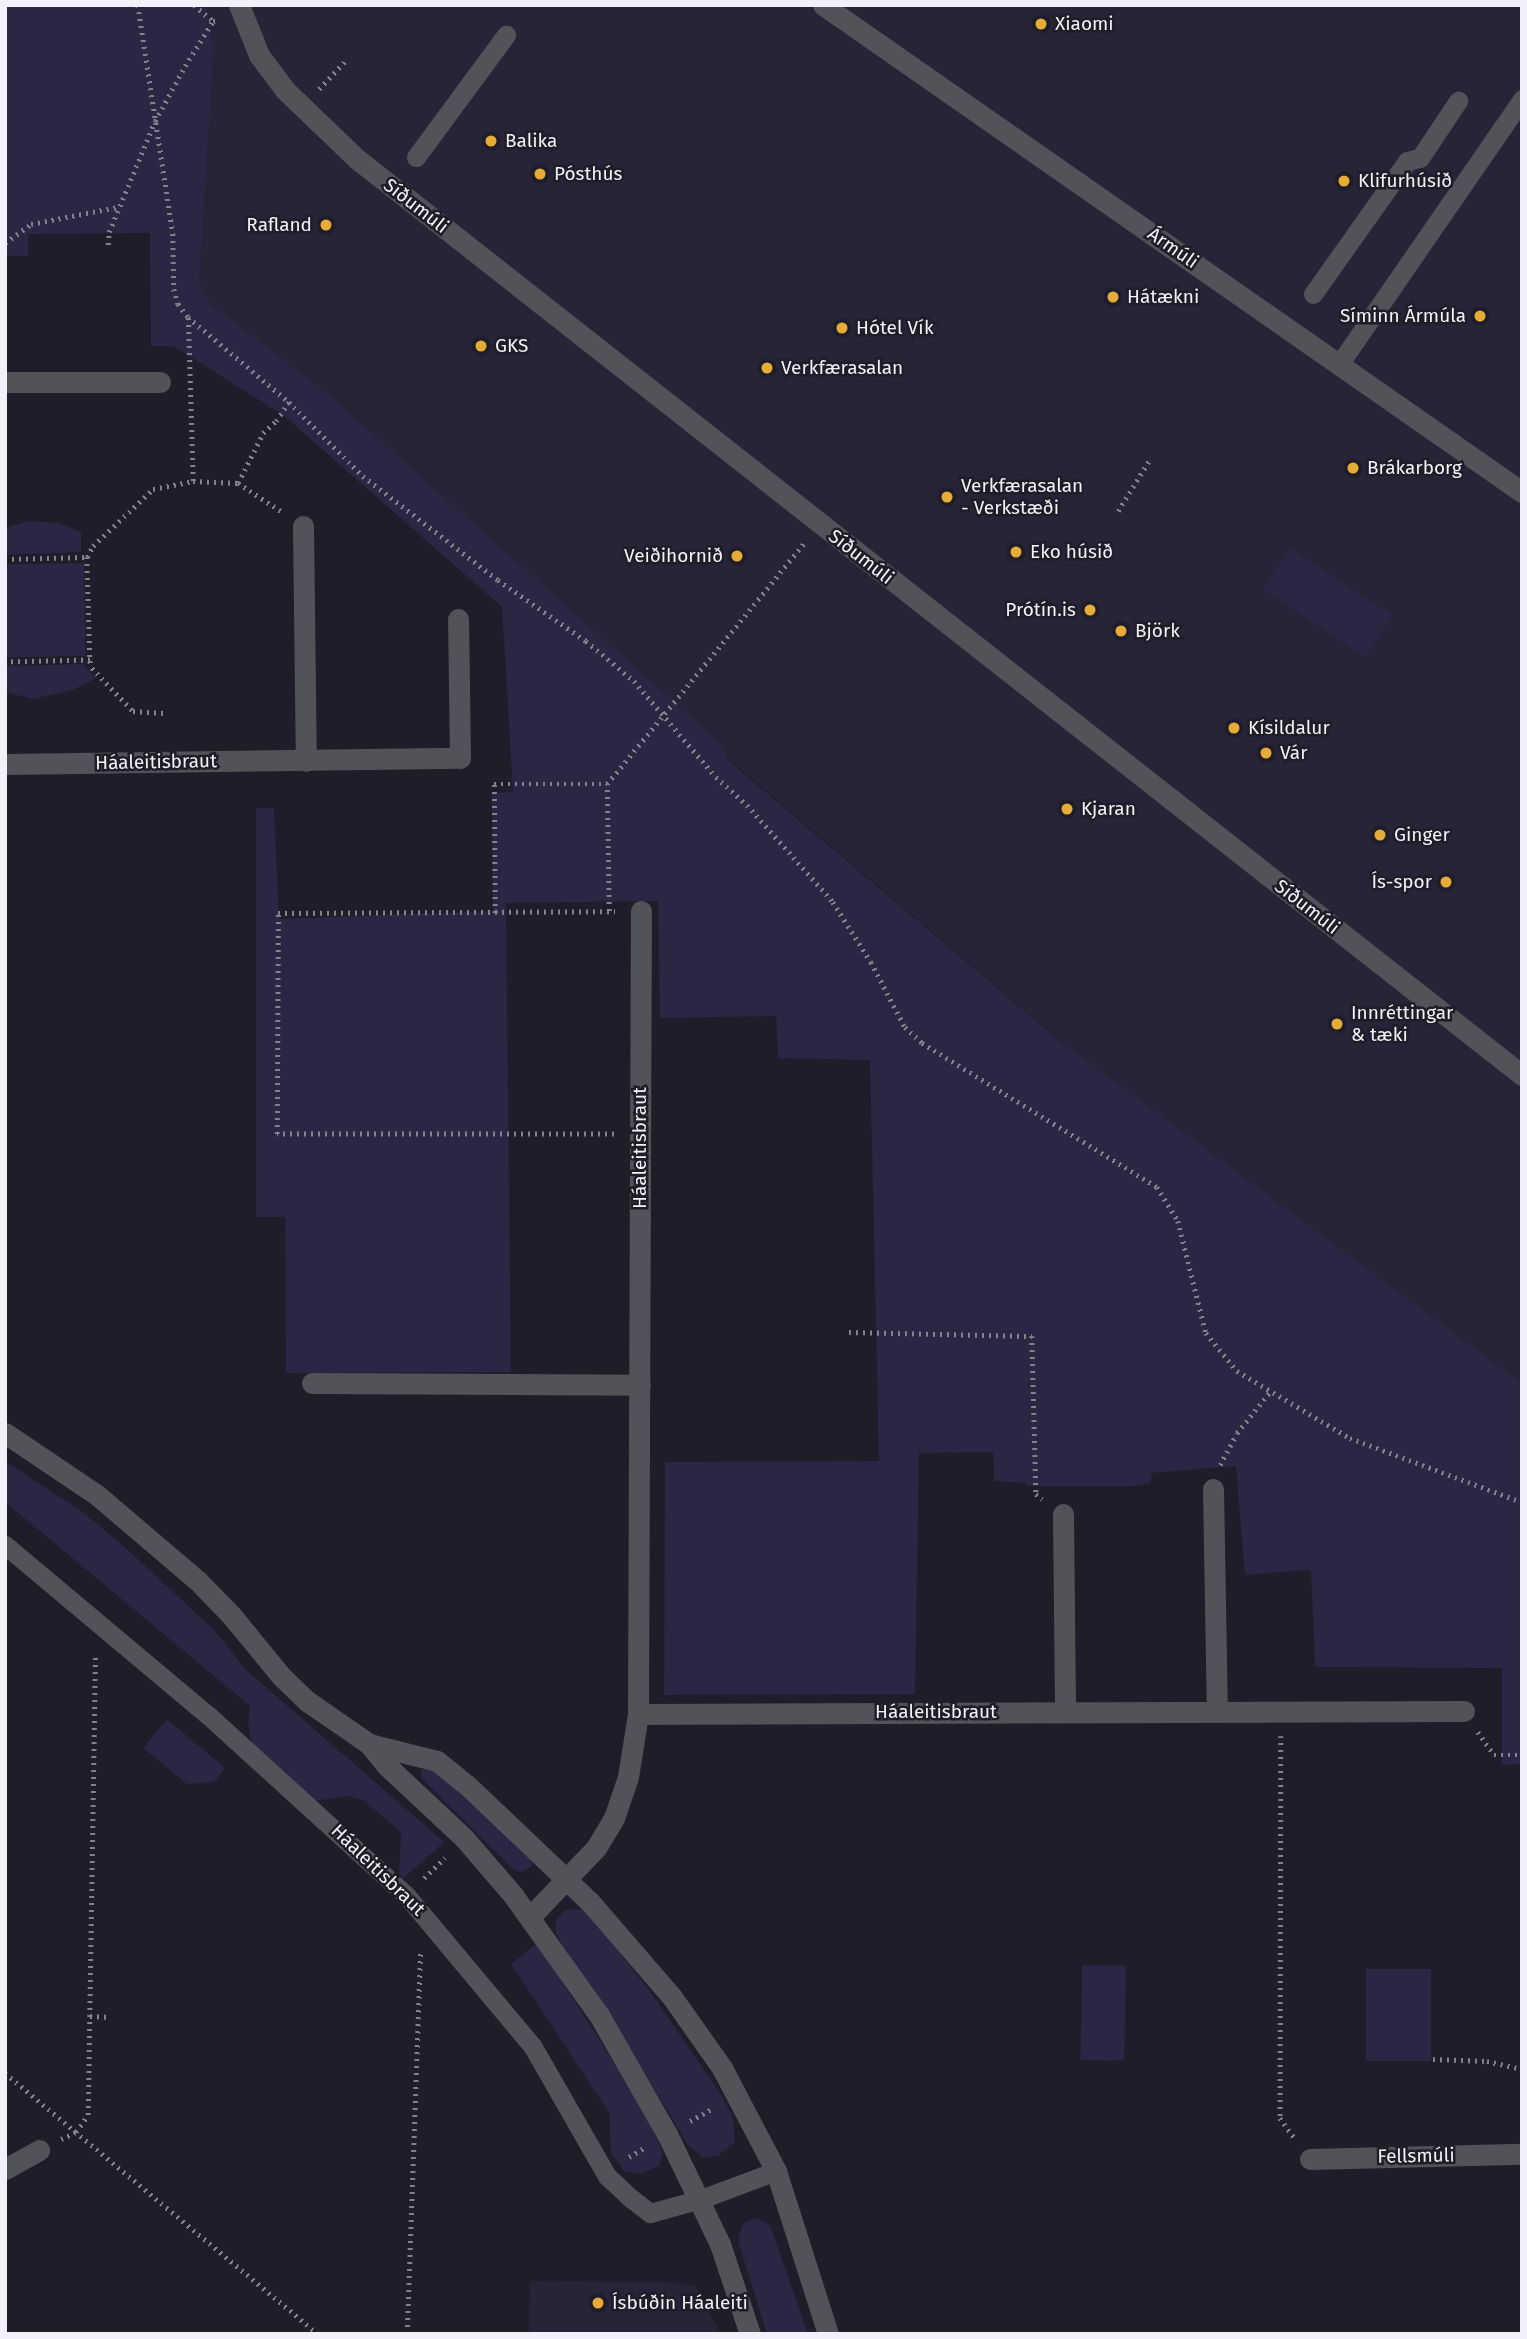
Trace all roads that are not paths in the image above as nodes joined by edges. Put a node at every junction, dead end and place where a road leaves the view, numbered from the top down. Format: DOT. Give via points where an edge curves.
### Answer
graph roads {
  1 [pos="823,5"];
  2 [pos="240,8"];
  3 [pos="506,35"];
  4 [pos="1522,99"];
  5 [pos="1458,101"];
  6 [pos="416,157"];
  7 [pos="1313,294"];
  8 [pos="1340,363"];
  9 [pos="5,382"];
  10 [pos="160,383"];
  11 [pos="1522,492"];
  12 [pos="303,526"];
  13 [pos="458,619"];
  14 [pos="306,761"];
  15 [pos="5,764"];
  16 [pos="640,911"];
  17 [pos="1522,1075"];
  18 [pos="312,1383"];
  19 [pos="639,1385"];
  20 [pos="5,1433"];
  21 [pos="1213,1489"];
  22 [pos="1063,1514"];
  23 [pos="5,1545"];
  24 [pos="1065,1711"];
  25 [pos="1217,1711"];
  26 [pos="1464,1712"];
  27 [pos="638,1714"];
  28 [pos="369,1744"];
  29 [pos="568,1880"];
  30 [pos="530,1917"];
  31 [pos="39,2150"];
  32 [pos="1522,2154"];
  33 [pos="1310,2159"];
  34 [pos="5,2169"];
  35 [pos="776,2171"];
  36 [pos="701,2199"];
  37 [pos="750,2334"];
  38 [pos="828,2334"];
  1 -- 8 [label="street, Ármúli"];
  2 -- 17 [label="street, Síðumúli" via="259,55 302,108 357,159"];
  3 -- 6 [label="lane"];
  4 -- 8 [label="lane"];
  5 -- 7 [label="lane" via="1420,158 1407,161"];
  8 -- 11 [label="street, Ármúli"];
  9 -- 10 [label="street"];
  12 -- 14 [label="street"];
  13 -- 14 [label="street, Háaleitisbraut" via="460,758"];
  14 -- 15 [label="street, Háaleitisbraut"];
  16 -- 19 [label="street, Háaleitisbraut"];
  18 -- 19 [label="street"];
  19 -- 27 [label="street, Háaleitisbraut"];
  20 -- 28 [label="street" via="97,1495 197,1580 307,1701"];
  21 -- 25 [label="street"];
  22 -- 24 [label="street"];
  23 -- 36 [label="lane, Háaleitisbraut" via="209,1716 407,1895 533,2047 607,2176 650,2213"];
  24 -- 25 [label="street, Háaleitisbraut"];
  24 -- 27 [label="street, Háaleitisbraut"];
  25 -- 26 [label="street, Háaleitisbraut"];
  27 -- 29 [label="street, Háaleitisbraut" via="628,1777 614,1818"];
  28 -- 29 [label="street" via="437,1761"];
  28 -- 30 [label="street" via="464,1838"];
  29 -- 30 [label="street, Háaleitisbraut"];
  29 -- 35 [label="street" via="672,1997 722,2068"];
  30 -- 36 [label="street" via="599,2015"];
  31 -- 34 [label="street"];
  32 -- 33 [label="street, Fellsmúli"];
  35 -- 36 [label="lane, Háaleitisbraut"];
  35 -- 38 [label="street"];
  36 -- 37 [label="street"];
}
